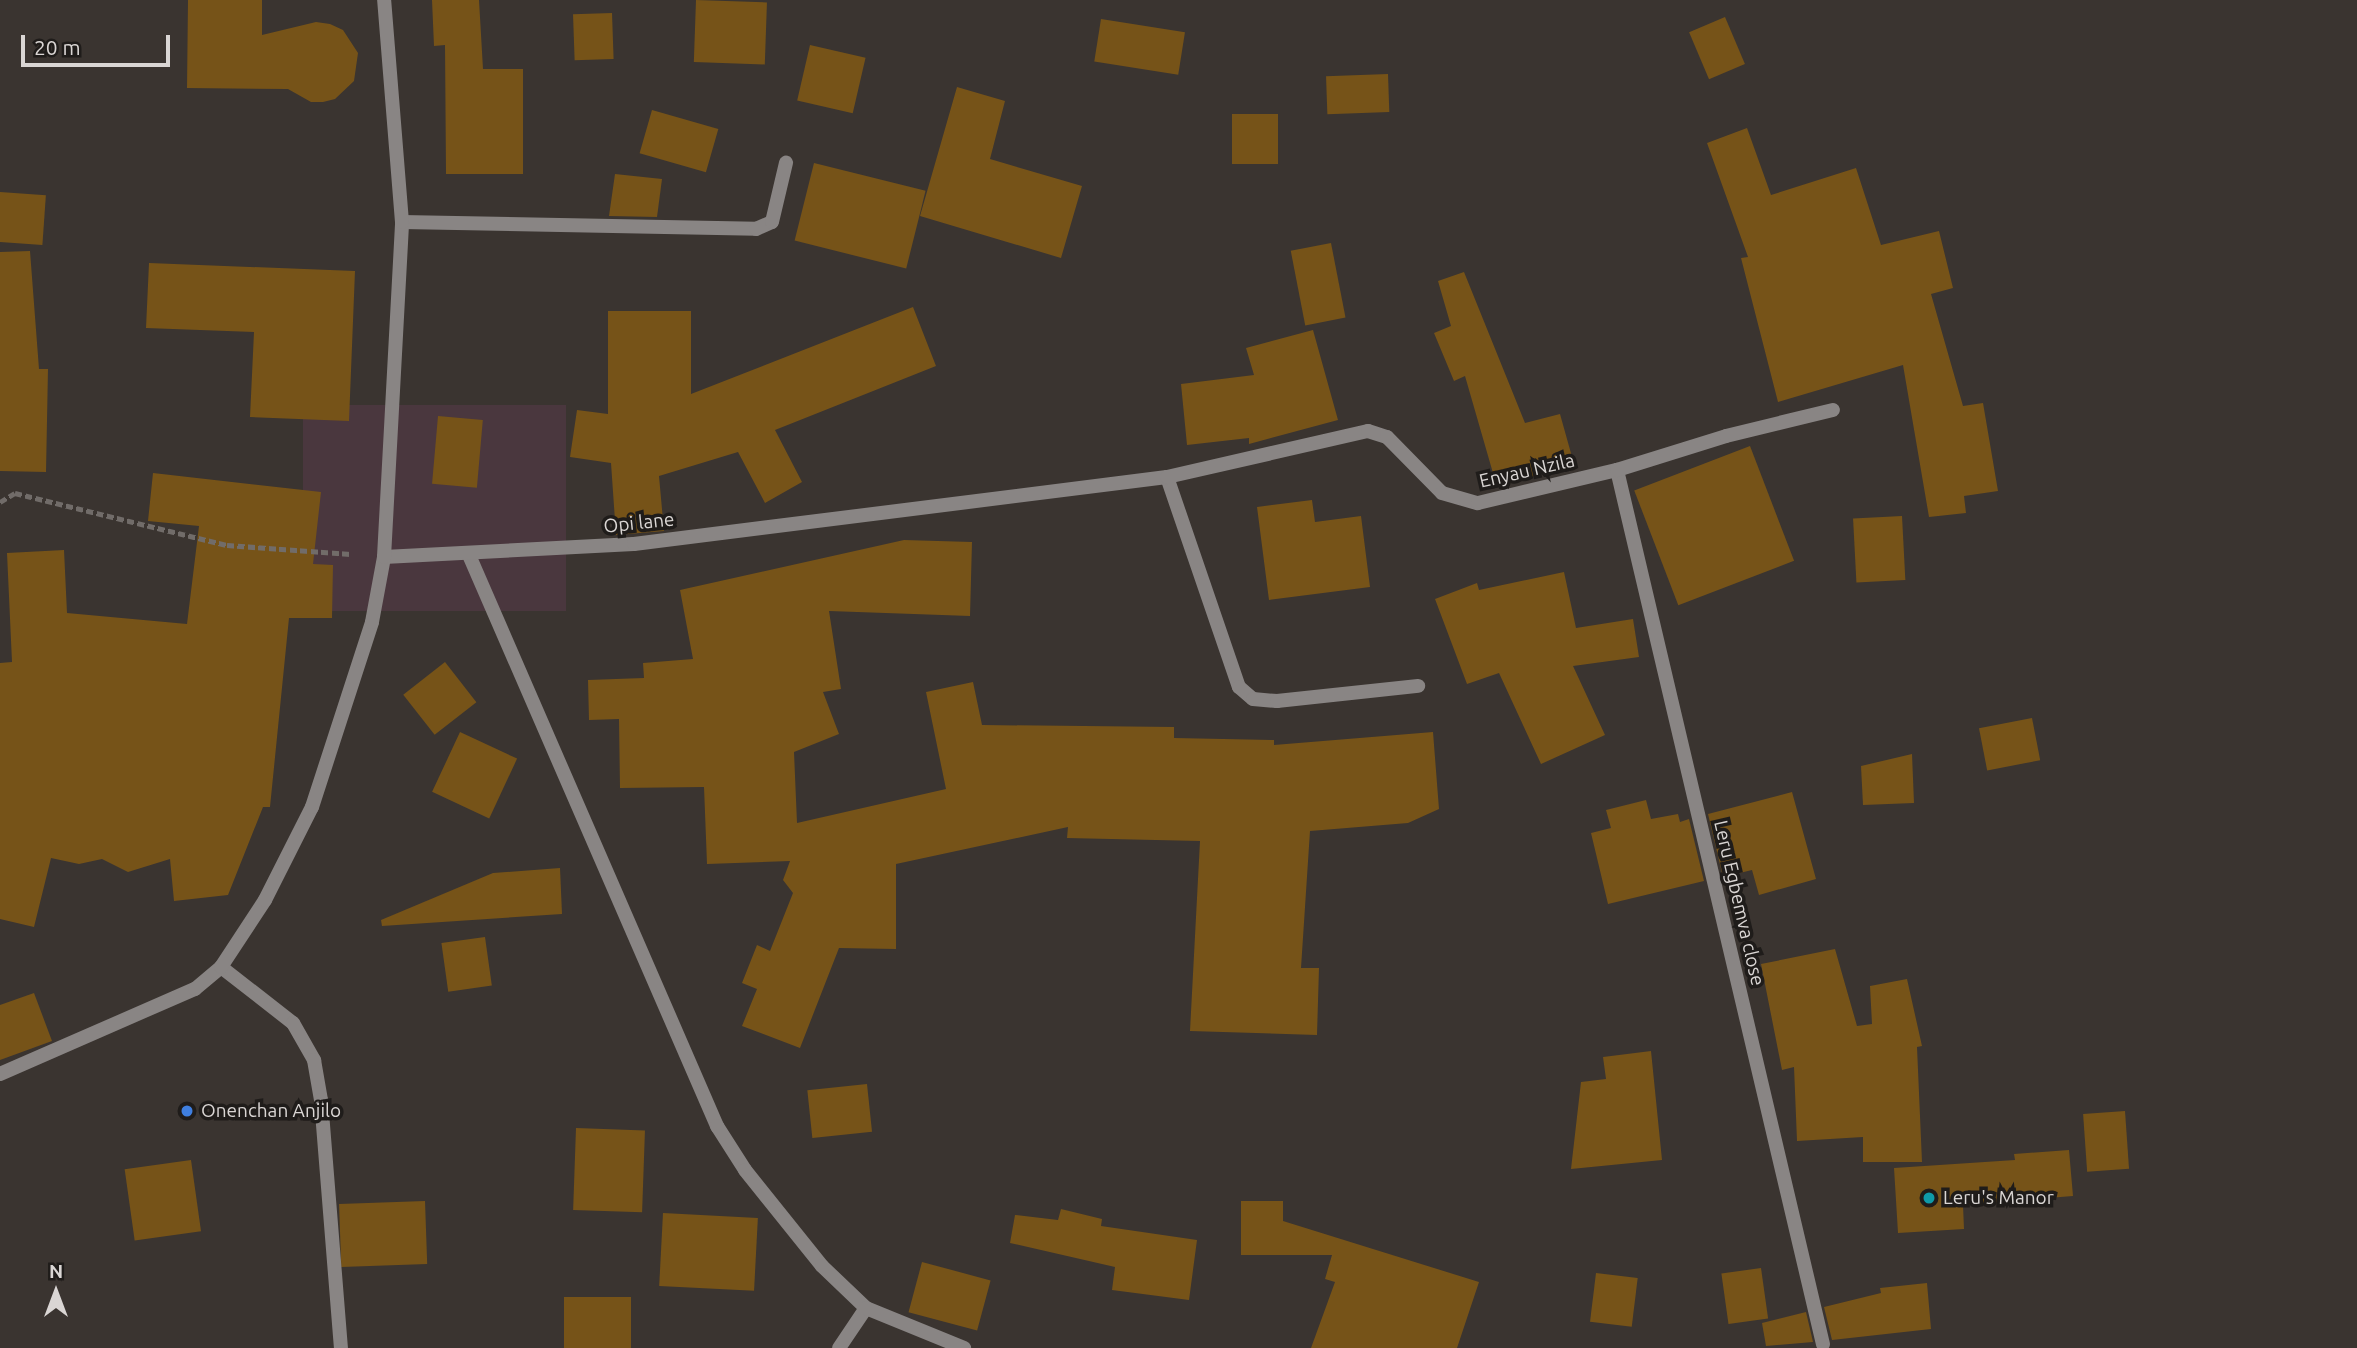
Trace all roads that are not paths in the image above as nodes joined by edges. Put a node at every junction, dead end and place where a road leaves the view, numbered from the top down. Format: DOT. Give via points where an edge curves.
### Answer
graph roads {
  1 [pos="384,0"];
  2 [pos="786,163"];
  3 [pos="402,222"];
  4 [pos="1833,410"];
  5 [pos="1617,470"];
  6 [pos="1167,477"];
  7 [pos="896,511"];
  8 [pos="469,555"];
  9 [pos="384,557"];
  10 [pos="1418,686"];
  11 [pos="221,967"];
  12 [pos="0,1074"];
  13 [pos="866,1308"];
  14 [pos="1823,1344"];
  15 [pos="341,1348"];
  16 [pos="839,1348"];
  17 [pos="964,1348"];
  1 -- 3 [label="street"];
  2 -- 3 [label="street" via="772,222 756,229"];
  3 -- 9 [label="street"];
  4 -- 5 [label="street, Enyau Nzila" via="1726,436"];
  5 -- 6 [label="street, Enyau Nzila" via="1478,503 1442,493 1387,437 1368,431"];
  5 -- 14 [label="street, Leru Egbemva close"];
  6 -- 7 [label="street, Enyau Nzila"];
  6 -- 10 [label="street" via="1239,687 1253,699 1277,701"];
  7 -- 8 [label="street, Opi lane" via="634,544"];
  8 -- 9 [label="street, Opi lane"];
  8 -- 13 [label="street" via="717,1126 745,1170 822,1266"];
  9 -- 11 [label="street" via="372,621 312,807 265,900"];
  11 -- 12 [label="street" via="195,989"];
  11 -- 15 [label="street" via="293,1023 314,1060"];
  13 -- 16 [label="street"];
  13 -- 17 [label="street"];
}
